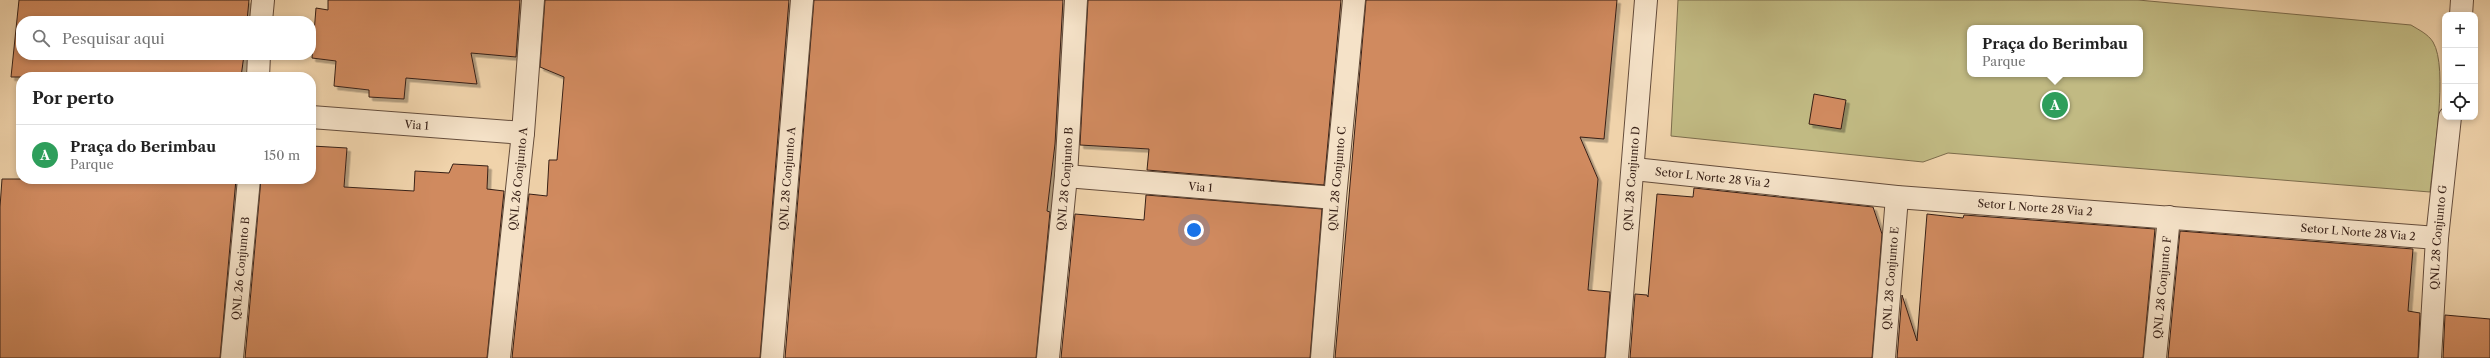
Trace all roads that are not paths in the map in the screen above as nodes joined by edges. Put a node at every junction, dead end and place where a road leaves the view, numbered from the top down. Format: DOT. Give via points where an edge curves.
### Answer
graph roads {
  1 [pos="263,0"];
  2 [pos="533,0"];
  3 [pos="802,0"];
  4 [pos="1076,0"];
  5 [pos="1354,0"];
  6 [pos="1646,0"];
  7 [pos="2462,0"];
  8 [pos="2461,12"];
  9 [pos="262,16"];
  10 [pos="259,60"];
  11 [pos="258,72"];
  12 [pos="316,117"];
  13 [pos="2450,120"];
  14 [pos="523,133"];
  15 [pos="1634,169"];
  16 [pos="1066,176"];
  17 [pos="249,184"];
  18 [pos="1335,198"];
  19 [pos="1897,198"];
  20 [pos="2169,217"];
  21 [pos="2438,238"];
  22 [pos="232,358"];
  23 [pos="499,358"];
  24 [pos="772,358"];
  25 [pos="1048,358"];
  26 [pos="1322,358"];
  27 [pos="1617,358"];
  28 [pos="1884,358"];
  29 [pos="2155,358"];
  30 [pos="2430,358"];
  1 -- 9 [label="street"];
  2 -- 14 [label="street, QNL 26 Conjunto A"];
  3 -- 24 [label="street, QNL 28 Conjunto A"];
  4 -- 16 [label="street, QNL 28 Conjunto B"];
  5 -- 18 [label="street, QNL 28 Conjunto C"];
  6 -- 15 [label="street, QNL 28 Conjunto D"];
  7 -- 8 [label="street"];
  10 -- 11 [label="street"];
  12 -- 14 [label="street, Via 1"];
  13 -- 21 [label="street, QNL 28 Conjunto G"];
  14 -- 23 [label="street, QNL 26 Conjunto A"];
  15 -- 19 [label="street, Setor L Norte 28 Via 2"];
  15 -- 27 [label="street, QNL 28 Conjunto D"];
  16 -- 18 [label="street, Via 1"];
  16 -- 25 [label="street, QNL 28 Conjunto B"];
  17 -- 22 [label="street, QNL 26 Conjunto B"];
  18 -- 26 [label="street, QNL 28 Conjunto C"];
  19 -- 20 [label="street, Setor L Norte 28 Via 2"];
  19 -- 28 [label="street, QNL 28 Conjunto E"];
  20 -- 21 [label="street, Setor L Norte 28 Via 2"];
  20 -- 29 [label="street, QNL 28 Conjunto F"];
  21 -- 30 [label="street, QNL 28 Conjunto G"];
}
